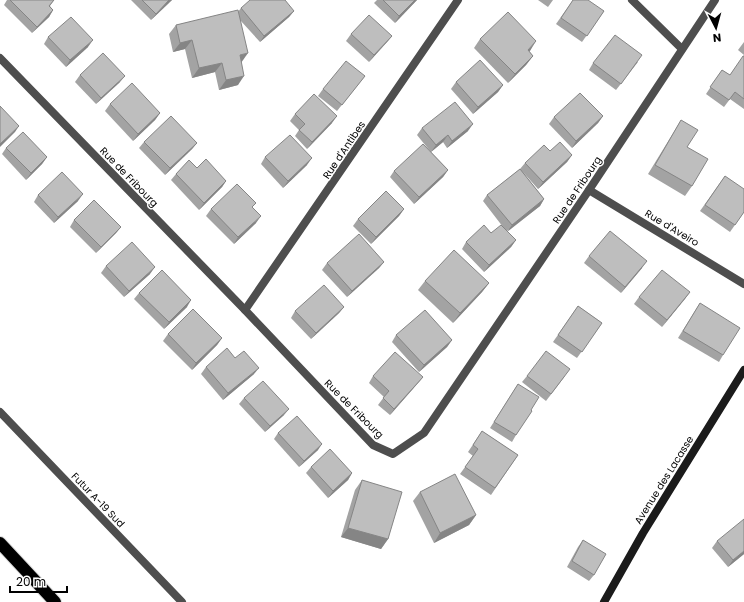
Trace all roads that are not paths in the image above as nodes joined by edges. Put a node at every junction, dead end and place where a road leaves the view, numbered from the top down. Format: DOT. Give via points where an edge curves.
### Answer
graph roads {
  1 [pos="458,0"];
  2 [pos="632,0"];
  3 [pos="715,0"];
  4 [pos="682,49"];
  5 [pos="0,58"];
  6 [pos="590,190"];
  7 [pos="744,284"];
  8 [pos="245,310"];
  9 [pos="744,370"];
  10 [pos="0,412"];
  11 [pos="0,543"];
  12 [pos="55,602"];
  13 [pos="182,602"];
  14 [pos="604,602"];
  1 -- 8 [label="street, Rue d'Antibes"];
  2 -- 4 [label="street"];
  3 -- 4 [label="street, Rue de Fribourg"];
  4 -- 6 [label="street, Rue de Fribourg"];
  5 -- 8 [label="street, Rue de Fribourg"];
  6 -- 7 [label="street, Rue d'Aveiro"];
  6 -- 8 [label="street, Rue de Fribourg" via="424,433 393,454 373,445"];
  9 -- 14 [label="street, Avenue des Lacasse" via="643,533"];
  10 -- 13 [label="street, Futur A-19 Sud"];
  11 -- 12 [label="highway"];
}
